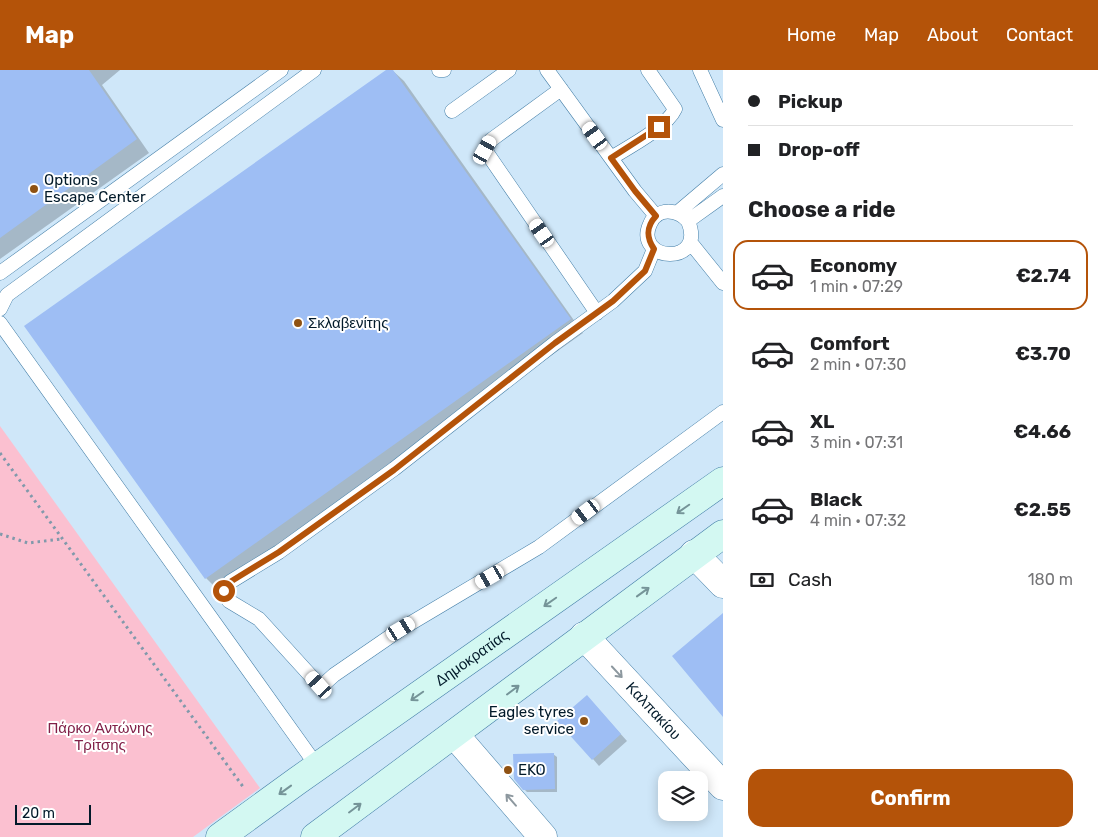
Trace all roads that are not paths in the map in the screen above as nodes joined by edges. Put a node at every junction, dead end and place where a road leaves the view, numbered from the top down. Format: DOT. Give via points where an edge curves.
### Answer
graph roads {
  1 [pos="281,70"];
  2 [pos="314,70"];
  3 [pos="439,70"];
  4 [pos="444,70"];
  5 [pos="509,70"];
  6 [pos="547,70"];
  7 [pos="648,70"];
  8 [pos="700,70"];
  9 [pos="561,89"];
  10 [pos="452,111"];
  11 [pos="723,120"];
  12 [pos="611,158"];
  13 [pos="723,174"];
  14 [pos="723,196"];
  15 [pos="677,212"];
  16 [pos="656,216"];
  17 [pos="688,221"];
  18 [pos="690,242"];
  19 [pos="654,249"];
  20 [pos="0,272"];
  21 [pos="723,283"];
  22 [pos="0,309"];
  23 [pos="597,313"];
  24 [pos="0,324"];
  25 [pos="723,412"];
  26 [pos="723,481"];
  27 [pos="723,534"];
  28 [pos="694,554"];
  29 [pos="723,584"];
  30 [pos="584,636"];
  31 [pos="454,734"];
  32 [pos="317,766"];
  33 [pos="723,786"];
  34 [pos="220,837"];
  35 [pos="316,837"];
  36 [pos="543,837"];
  1 -- 20 [label="lane"];
  2 -- 22 [label="lane" via="7,295"];
  3 -- 4 [label="lane"];
  5 -- 10 [label="lane"];
  6 -- 9 [label="lane"];
  7 -- 12 [label="lane" via="675,109 659,127"];
  8 -- 11 [label="lane"];
  9 -- 12 [label="lane"];
  9 -- 23 [label="lane" via="491,140 485,150"];
  12 -- 16 [label="lane"];
  13 -- 15 [label="lane"];
  14 -- 17 [label="lane"];
  15 -- 16 [label="lane"];
  15 -- 17 [label="lane"];
  16 -- 19 [label="lane" via="647,236"];
  17 -- 18 [label="lane"];
  18 -- 19 [label="lane" via="674,255"];
  18 -- 21 [label="lane"];
  19 -- 23 [label="lane" via="645,271"];
  23 -- 25 [label="lane" via="394,470 279,552 230,582 224,591 229,601 259,619 319,685 324,684 401,629 539,547"];
  24 -- 32 [label="lane"];
  26 -- 32 [label="main road, Δημοκρατίας, one-way"];
  27 -- 28 [label="main road"];
  28 -- 29 [label="street"];
  30 -- 28 [label="main road, one-way"];
  31 -- 30 [label="main road, one-way"];
  30 -- 33 [label="street, Καλπακίου, one-way"];
  35 -- 31 [label="main road, one-way"];
  36 -- 31 [label="street, one-way"];
  32 -- 34 [label="main road, Δημοκρατίας, one-way"];
}
